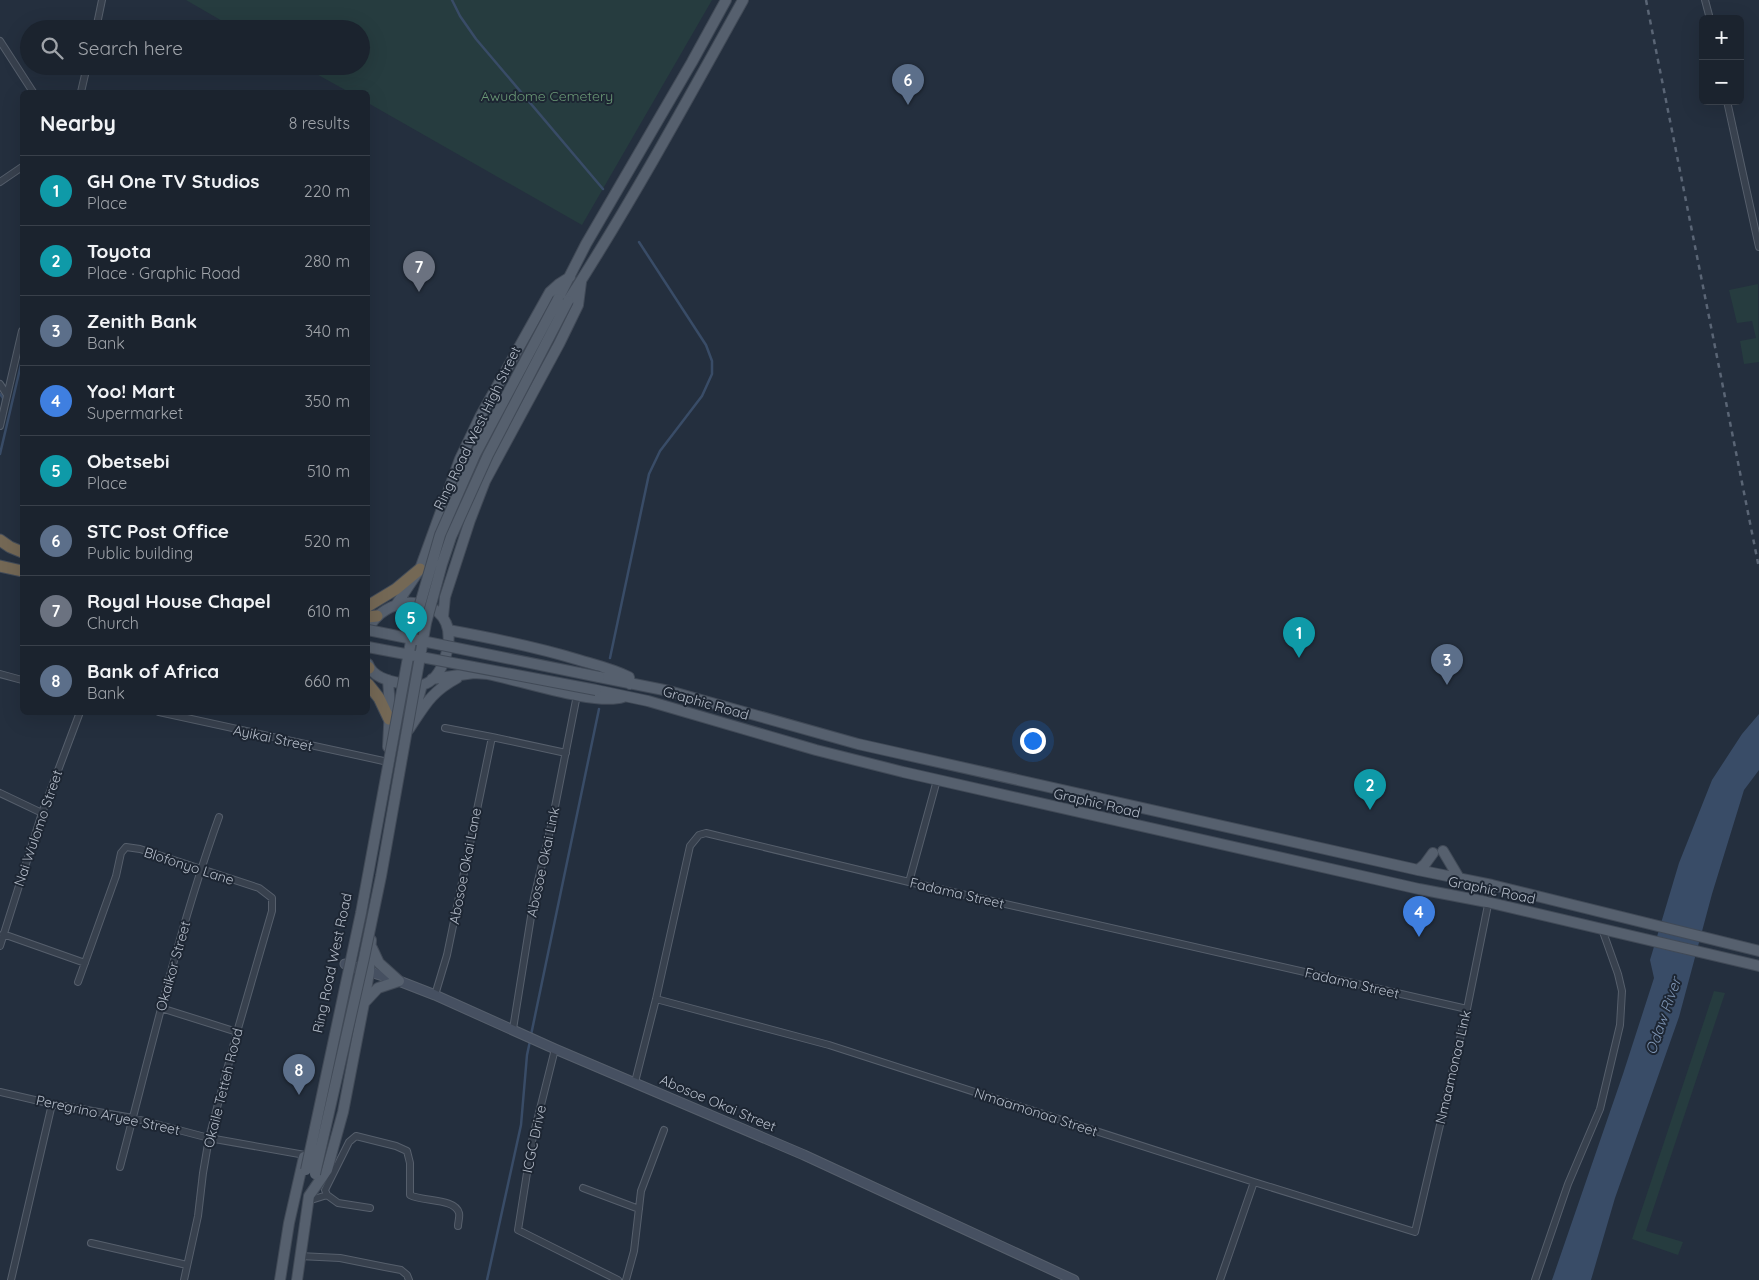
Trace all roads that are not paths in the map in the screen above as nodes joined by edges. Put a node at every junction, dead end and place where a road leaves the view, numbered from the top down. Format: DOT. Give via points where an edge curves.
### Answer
graph roads {
  1 [pos="102,0"];
  2 [pos="726,0"];
  3 [pos="743,0"];
  4 [pos="1705,0"];
  5 [pos="1709,15"];
  6 [pos="98,20"];
  7 [pos="0,40"];
  8 [pos="20,72"];
  9 [pos="22,75"];
  10 [pos="85,75"];
  11 [pos="32,90"];
  12 [pos="81,90"];
  13 [pos="1728,105"];
  14 [pos="20,168"];
  15 [pos="0,182"];
  16 [pos="1759,247"];
  17 [pos="570,276"];
  18 [pos="580,282"];
  19 [pos="563,300"];
  20 [pos="20,340"];
  21 [pos="0,384"];
  22 [pos="7,395"];
  23 [pos="0,426"];
  24 [pos="0,540"];
  25 [pos="0,551"];
  26 [pos="20,553"];
  27 [pos="20,554"];
  28 [pos="0,566"];
  29 [pos="420,569"];
  30 [pos="20,571"];
  31 [pos="370,605"];
  32 [pos="396,605"];
  33 [pos="372,616"];
  34 [pos="442,617"];
  35 [pos="414,625"];
  36 [pos="370,629"];
  37 [pos="448,630"];
  38 [pos="370,647"];
  39 [pos="370,668"];
  40 [pos="0,674"];
  41 [pos="465,674"];
  42 [pos="20,679"];
  43 [pos="432,679"];
  44 [pos="388,680"];
  45 [pos="630,684"];
  46 [pos="422,685"];
  47 [pos="370,687"];
  48 [pos="578,695"];
  49 [pos="626,696"];
  50 [pos="79,715"];
  51 [pos="173,715"];
  52 [pos="389,719"];
  53 [pos="445,728"];
  54 [pos="409,729"];
  55 [pos="492,737"];
  56 [pos="566,753"];
  57 [pos="388,762"];
  58 [pos="937,780"];
  59 [pos="0,793"];
  60 [pos="42,812"];
  61 [pos="219,817"];
  62 [pos="200,870"];
  63 [pos="1418,870"];
  64 [pos="1459,878"];
  65 [pos="909,882"];
  66 [pos="1492,885"];
  67 [pos="272,898"];
  68 [pos="1488,902"];
  69 [pos="1602,929"];
  70 [pos="3,934"];
  71 [pos="370,944"];
  72 [pos="0,946"];
  73 [pos="1759,951"];
  74 [pos="85,963"];
  75 [pos="345,964"];
  76 [pos="1746,964"];
  77 [pos="1759,966"];
  78 [pos="369,972"];
  79 [pos="1759,973"];
  80 [pos="399,981"];
  81 [pos="78,982"];
  82 [pos="435,995"];
  83 [pos="656,999"];
  84 [pos="364,1004"];
  85 [pos="161,1008"];
  86 [pos="1467,1009"];
  87 [pos="514,1030"];
  88 [pos="237,1032"];
  89 [pos="555,1049"];
  90 [pos="634,1082"];
  91 [pos="0,1092"];
  92 [pos="52,1104"];
  93 [pos="133,1118"];
  94 [pos="664,1130"];
  95 [pos="209,1138"];
  96 [pos="305,1155"];
  97 [pos="120,1167"];
  98 [pos="311,1172"];
  99 [pos="1254,1182"];
  100 [pos="298,1183"];
  101 [pos="583,1188"];
  102 [pos="327,1195"];
  103 [pos="308,1199"];
  104 [pos="370,1208"];
  105 [pos="639,1209"];
  106 [pos="458,1226"];
  107 [pos="1415,1232"];
  108 [pos="91,1243"];
  109 [pos="299,1256"];
  110 [pos="187,1265"];
  111 [pos="11,1280"];
  112 [pos="184,1280"];
  113 [pos="280,1280"];
  114 [pos="297,1280"];
  115 [pos="409,1280"];
  116 [pos="618,1280"];
  117 [pos="626,1280"];
  118 [pos="1074,1280"];
  119 [pos="1220,1280"];
  120 [pos="1535,1280"];
  1 -- 6 [label="street"];
  2 -- 17 [label="main road, Ring Road West High Street"];
  3 -- 18 [label="main road, Ring Road West High Street" via="662,148"];
  4 -- 5 [label="street"];
  7 -- 8 [label="street"];
  9 -- 11 [label="street"];
  10 -- 12 [label="street"];
  13 -- 16 [label="street"];
  14 -- 15 [label="street"];
  17 -- 19 [label="main road, Ring Road West High Street"];
  17 -- 29 [label="main road, Ring Road West High Street" via="550,292 487,403 460,459"];
  18 -- 19 [label="main road, Ring Road West High Street"];
  18 -- 34 [label="main road, Ring Road West High Street" via="578,305 560,344 485,481 445,597"];
  19 -- 35 [label="main road, Ring Road West High Street, bridge" via="475,455 440,535"];
  19 -- 98 [label="main road, Ring Road West High Street, bridge" via="480,471 442,564 426,623 350,1027"];
  20 -- 22 [label="street"];
  21 -- 22 [label="street"];
  22 -- 23 [label="street"];
  24 -- 26 [label="highway"];
  25 -- 27 [label="highway"];
  28 -- 30 [label="highway"];
  29 -- 31 [label="highway"];
  29 -- 32 [label="main road, Ring Road West High Street"];
  32 -- 33 [label="main road"];
  32 -- 34 [label="main road" via="421,604"];
  34 -- 37 [label="main road"];
  35 -- 98 [label="main road, Ring Road West Road, bridge"];
  36 -- 45 [label="main road, bridge"];
  37 -- 43 [label="main road" via="446,656"];
  37 -- 45 [label="main road, Graphic Road" via="562,655 619,672 629,677"];
  38 -- 49 [label="main road, bridge"];
  39 -- 44 [label="main road"];
  40 -- 42 [label="street"];
  41 -- 43 [label="main road, Graphic Road"];
  41 -- 48 [label="main road, Graphic Road" via="488,674"];
  41 -- 54 [label="main road" via="442,686 429,698"];
  43 -- 46 [label="main road"];
  44 -- 46 [label="main road"];
  44 -- 52 [label="main road, Ring Road West Road"];
  45 -- 63 [label="main road, Graphic Road" via="669,691 858,744"];
  46 -- 54 [label="main road, Ring Road West Road"];
  47 -- 52 [label="highway"];
  48 -- 49 [label="main road, Graphic Road" via="606,700"];
  48 -- 56 [label="street, Abosoe Okai Link"];
  49 -- 58 [label="main road, Graphic Road" via="816,750"];
  50 -- 60 [label="street, Nai Wulomo Street"];
  51 -- 57 [label="street, Ayikai Street"];
  52 -- 57 [label="main road, Ring Road West Road"];
  53 -- 55 [label="street"];
  54 -- 71 [label="main road, Ring Road West Road" via="375,889"];
  55 -- 56 [label="street"];
  55 -- 82 [label="street, Abosoe Okai Lane" via="447,955"];
  56 -- 87 [label="street, Abosoe Okai Link" via="534,898"];
  57 -- 75 [label="main road, Ring Road West Road"];
  58 -- 65 [label="street"];
  58 -- 68 [label="main road, Graphic Road" via="1419,890"];
  59 -- 60 [label="street"];
  60 -- 70 [label="street, Nai Wulomo Street"];
  61 -- 62 [label="street, Okaikor Street"];
  62 -- 67 [label="street, Blofonyo Lane" via="259,888"];
  62 -- 74 [label="street, Blofonyo Lane" via="126,847 121,853"];
  62 -- 85 [label="street, Okaikor Street"];
  63 -- 64 [label="main road, Graphic Road"];
  63 -- 64 [label="main road" via="1438,852"];
  64 -- 66 [label="main road, Graphic Road"];
  65 -- 83 [label="street, Fadama Street" via="711,832 698,835 690,846"];
  65 -- 86 [label="street, Fadama Street"];
  66 -- 68 [label="street, Nmaamonaa Link"];
  66 -- 73 [label="main road, Graphic Road"];
  67 -- 88 [label="street, Okaile Tetteh Road" via="272,911"];
  68 -- 69 [label="main road, Graphic Road"];
  68 -- 86 [label="street, Nmaamonaa Link"];
  69 -- 76 [label="main road, Graphic Road"];
  69 -- 120 [label="street" via="1622,991 1620,1025 1600,1109 1568,1184"];
  70 -- 72 [label="street, Nai Wulomo Street"];
  70 -- 74 [label="street"];
  71 -- 78 [label="main road, Ring Road West Road"];
  71 -- 80 [label="main road" via="379,963"];
  74 -- 81 [label="street, Blofonyo Lane"];
  75 -- 78 [label="street, Abosoe Okai Street"];
  75 -- 96 [label="main road, Ring Road West Road"];
  76 -- 77 [label="main road, Graphic Road"];
  76 -- 79 [label="main road"];
  78 -- 80 [label="street, Abosoe Okai Street"];
  78 -- 84 [label="main road, Ring Road West Road"];
  80 -- 82 [label="street, Abosoe Okai Street"];
  80 -- 84 [label="main road" via="378,988"];
  82 -- 87 [label="street, Abosoe Okai Street"];
  83 -- 90 [label="street, Fadama Street"];
  83 -- 99 [label="street, Nmaamonaa Street" via="829,1045"];
  84 -- 103 [label="main road, Ring Road West Road" via="343,1112 327,1170"];
  85 -- 88 [label="street"];
  85 -- 93 [label="street, Okaikor Street"];
  86 -- 107 [label="street, Nmaamonaa Link"];
  87 -- 89 [label="street, Abosoe Okai Street"];
  88 -- 95 [label="street, Okaile Tetteh Road"];
  89 -- 90 [label="street, Abosoe Okai Street"];
  89 -- 116 [label="street, ICGC Drive" via="532,1141 518,1230"];
  90 -- 118 [label="street, Abosoe Okai Street" via="804,1155"];
  91 -- 92 [label="street, Peregrino Aryee Street"];
  92 -- 93 [label="street, Peregrino Aryee Street"];
  92 -- 111 [label="street"];
  93 -- 95 [label="street, Peregrino Aryee Street"];
  93 -- 97 [label="street, Okaikor Street"];
  94 -- 105 [label="street" via="642,1191"];
  95 -- 96 [label="street, Peregrino Aryee Street"];
  95 -- 110 [label="street, Okaile Tetteh Road"];
  96 -- 100 [label="main road, Ring Road West Road"];
  98 -- 100 [label="main road"];
  98 -- 103 [label="main road"];
  99 -- 107 [label="street, Nmaamonaa Street"];
  99 -- 119 [label="street"];
  100 -- 113 [label="main road, Ring Road West Road"];
  101 -- 105 [label="street"];
  102 -- 103 [label="street"];
  102 -- 104 [label="street" via="338,1203"];
  102 -- 106 [label="street" via="325,1190 330,1179 349,1142 356,1136 407,1152 410,1195 455,1207 459,1214"];
  103 -- 109 [label="main road, Ring Road West Road"];
  105 -- 117 [label="street" via="634,1251"];
  108 -- 110 [label="street"];
  109 -- 114 [label="main road, Ring Road West Road"];
  109 -- 115 [label="street" via="340,1258 400,1270"];
  110 -- 112 [label="street, Okaile Tetteh Road"];
}
